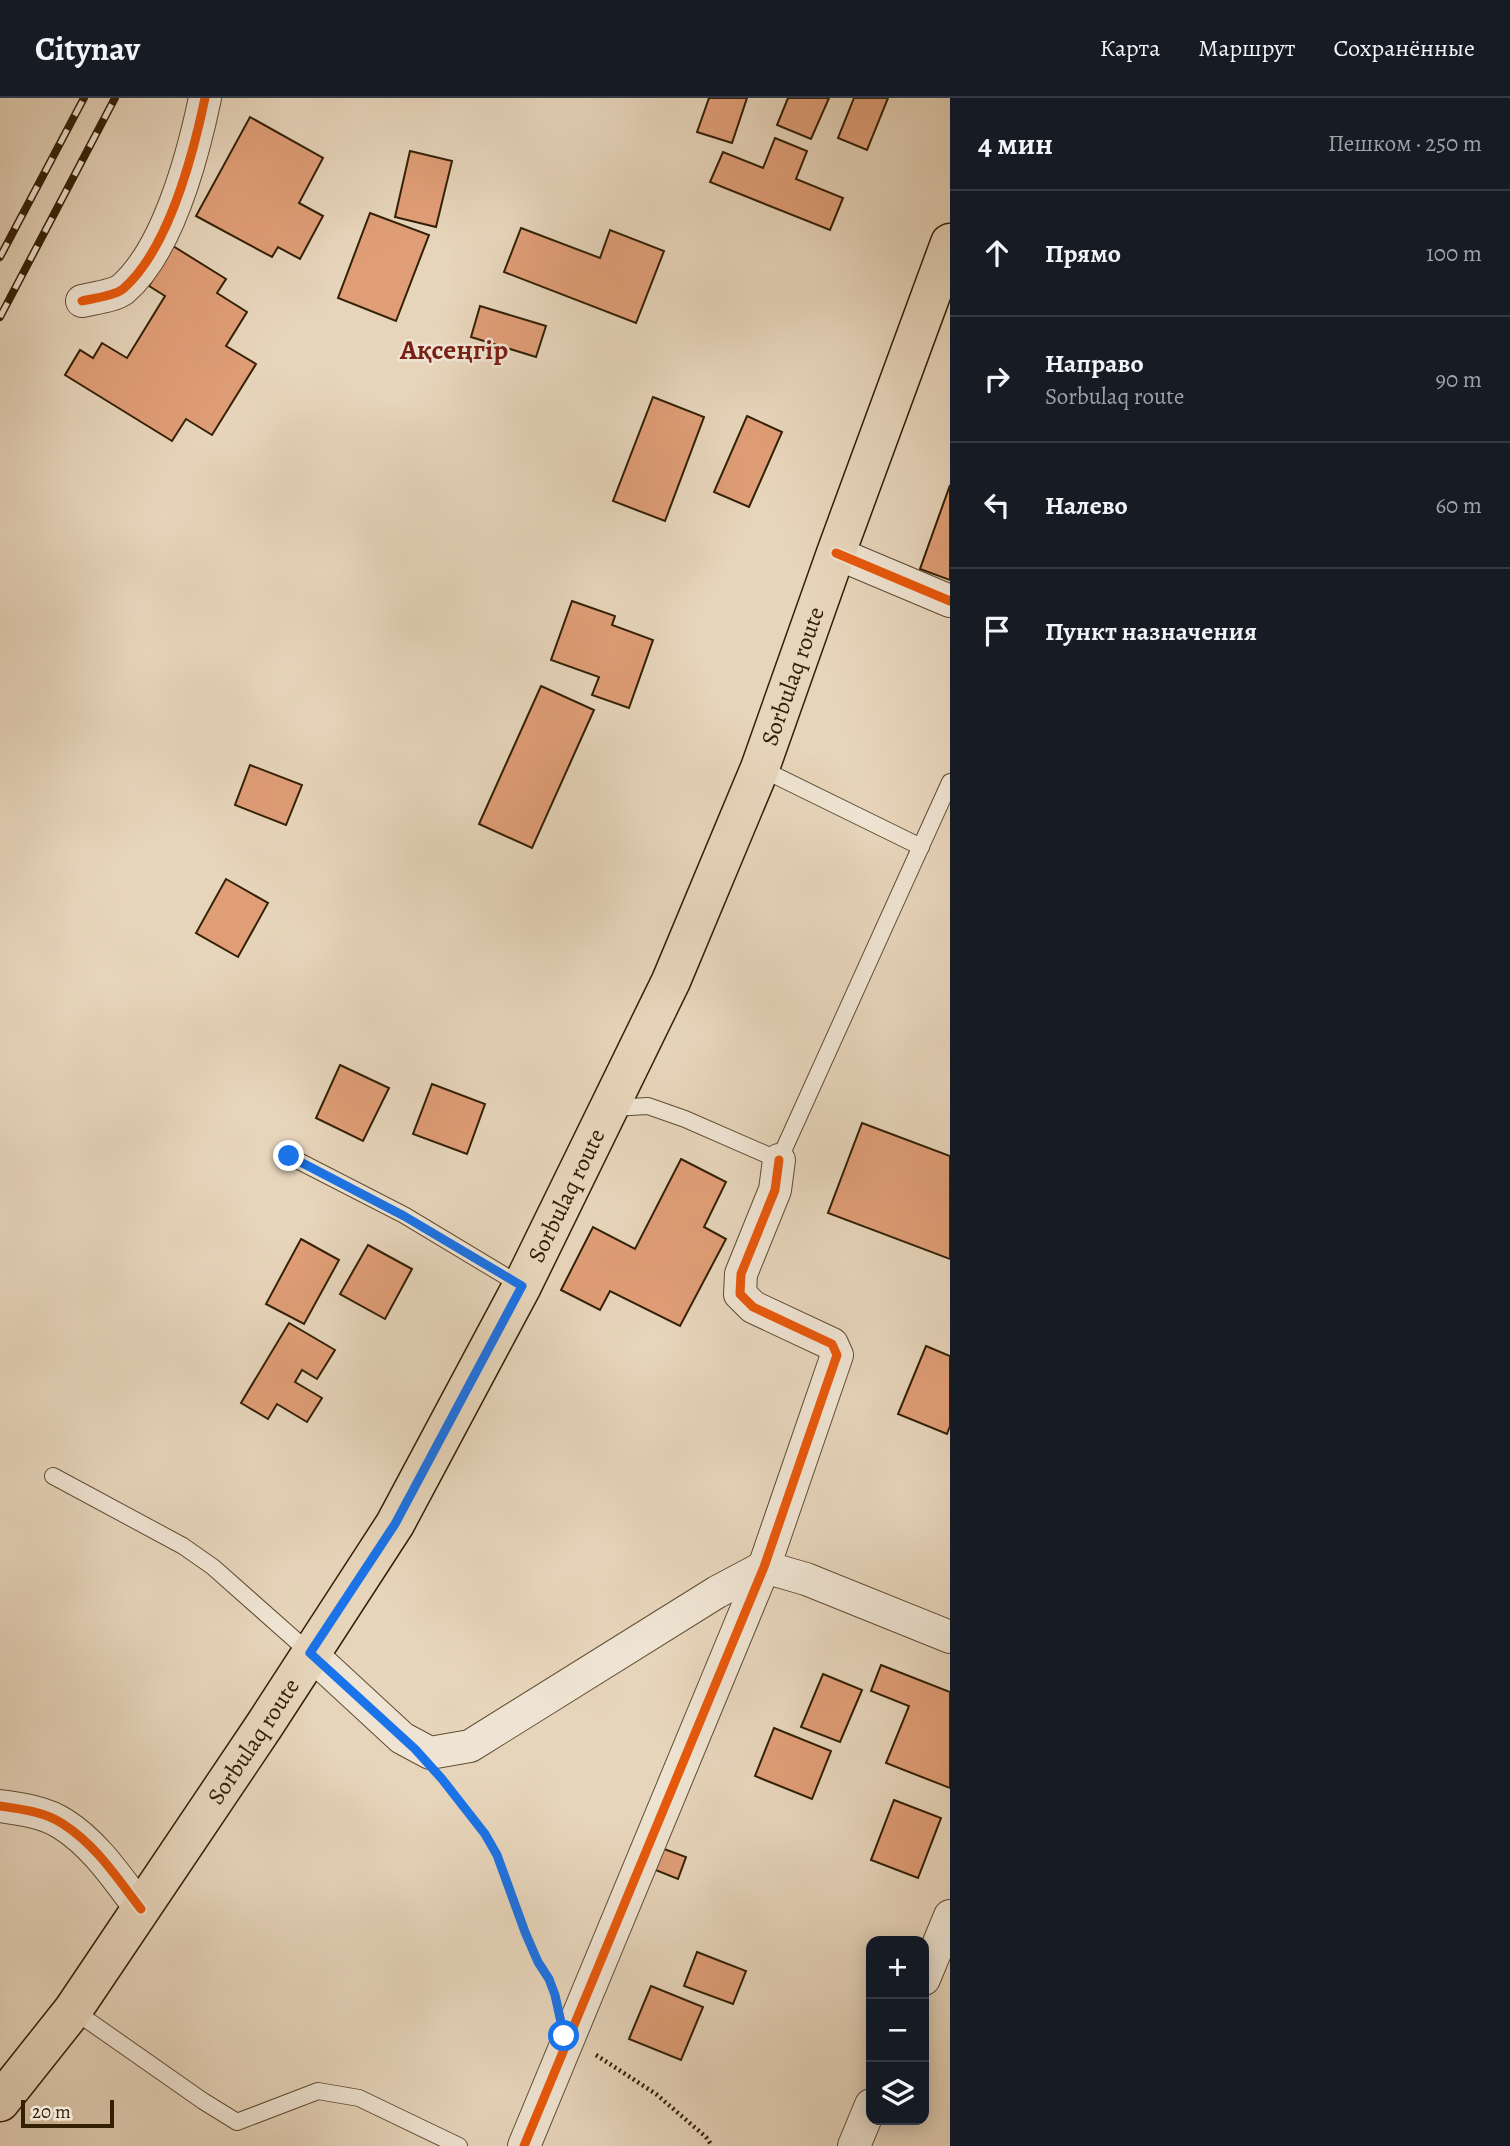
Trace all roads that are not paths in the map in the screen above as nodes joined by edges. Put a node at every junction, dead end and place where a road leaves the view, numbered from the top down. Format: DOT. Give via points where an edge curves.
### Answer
graph roads {
  1 [pos="205,98"];
  2 [pos="950,243"];
  3 [pos="82,301"];
  4 [pos="836,553"];
  5 [pos="950,601"];
  6 [pos="760,768"];
  7 [pos="950,782"];
  8 [pos="921,847"];
  9 [pos="610,1108"];
  10 [pos="289,1156"];
  11 [pos="779,1160"];
  12 [pos="522,1286"];
  13 [pos="53,1476"];
  14 [pos="764,1567"];
  15 [pos="950,1637"];
  16 [pos="310,1653"];
  17 [pos="0,1805"];
  18 [pos="141,1909"];
  19 [pos="950,1916"];
  20 [pos="929,1967"];
  21 [pos="74,2010"];
  22 [pos="0,2102"];
  23 [pos="866,2117"];
  24 [pos="459,2146"];
  25 [pos="524,2146"];
  26 [pos="854,2146"];
  1 -- 3 [label="street" via="169,220 151,258 121,291"];
  2 -- 4 [label="main road, Sorbulaq route"];
  4 -- 5 [label="street"];
  4 -- 6 [label="main road, Sorbulaq route"];
  6 -- 8 [label="lane"];
  6 -- 9 [label="main road, Sorbulaq route" via="671,981"];
  7 -- 8 [label="lane"];
  8 -- 11 [label="lane"];
  9 -- 11 [label="lane" via="648,1106"];
  9 -- 12 [label="main road, Sorbulaq route"];
  10 -- 12 [label="lane" via="404,1216"];
  11 -- 14 [label="street" via="775,1191 741,1274 740,1294 754,1307 832,1344 837,1355"];
  12 -- 16 [label="main road, Sorbulaq route" via="395,1524"];
  13 -- 16 [label="lane" via="214,1567"];
  14 -- 15 [label="street" via="806,1579"];
  14 -- 16 [label="street" via="470,1746 430,1753 402,1738"];
  14 -- 25 [label="street"];
  16 -- 18 [label="main road, Sorbulaq route"];
  17 -- 18 [label="street" via="61,1822 100,1855"];
  18 -- 21 [label="main road, Sorbulaq route"];
  19 -- 20 [label="street"];
  21 -- 22 [label="main road, Sorbulaq route"];
  21 -- 24 [label="lane" via="237,2122 318,2091 359,2098"];
  23 -- 26 [label="street"];
}
